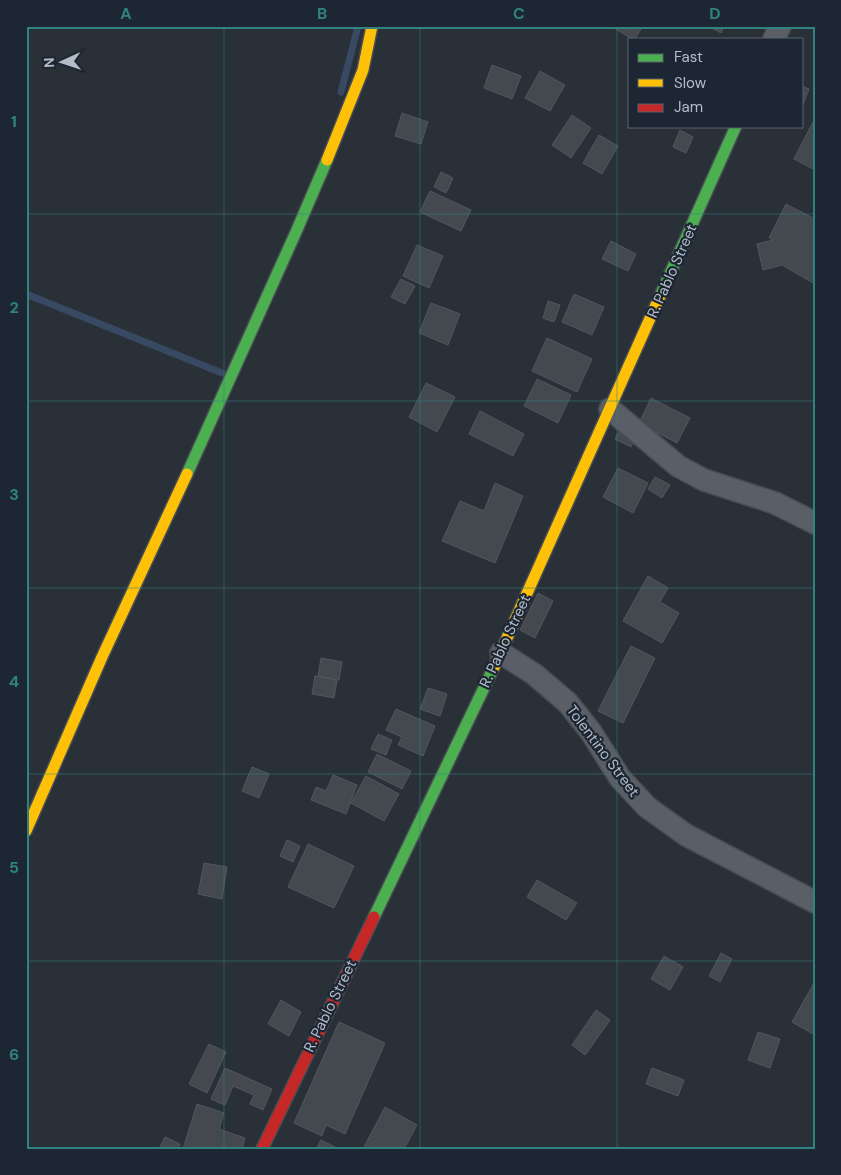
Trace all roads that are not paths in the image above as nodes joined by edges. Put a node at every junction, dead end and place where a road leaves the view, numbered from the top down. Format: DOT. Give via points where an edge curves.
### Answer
graph roads {
  1 [pos="372,26"];
  2 [pos="780,26"];
  3 [pos="774,38"];
  4 [pos="735,128"];
  5 [pos="610,409"];
  6 [pos="815,523"];
  7 [pos="501,652"];
  8 [pos="26,831"];
  9 [pos="815,902"];
  10 [pos="262,1149"];
  1 -- 8 [label="street" via="363,70 296,232"];
  2 -- 3 [label="street"];
  4 -- 5 [label="street, R. Pablo Street"];
  5 -- 6 [label="street" via="678,466 704,480 775,504"];
  5 -- 7 [label="street, R. Pablo Street"];
  7 -- 9 [label="street, Tolentino Street" via="568,703 620,778 647,807 686,835"];
  7 -- 10 [label="street, R. Pablo Street"];
}
